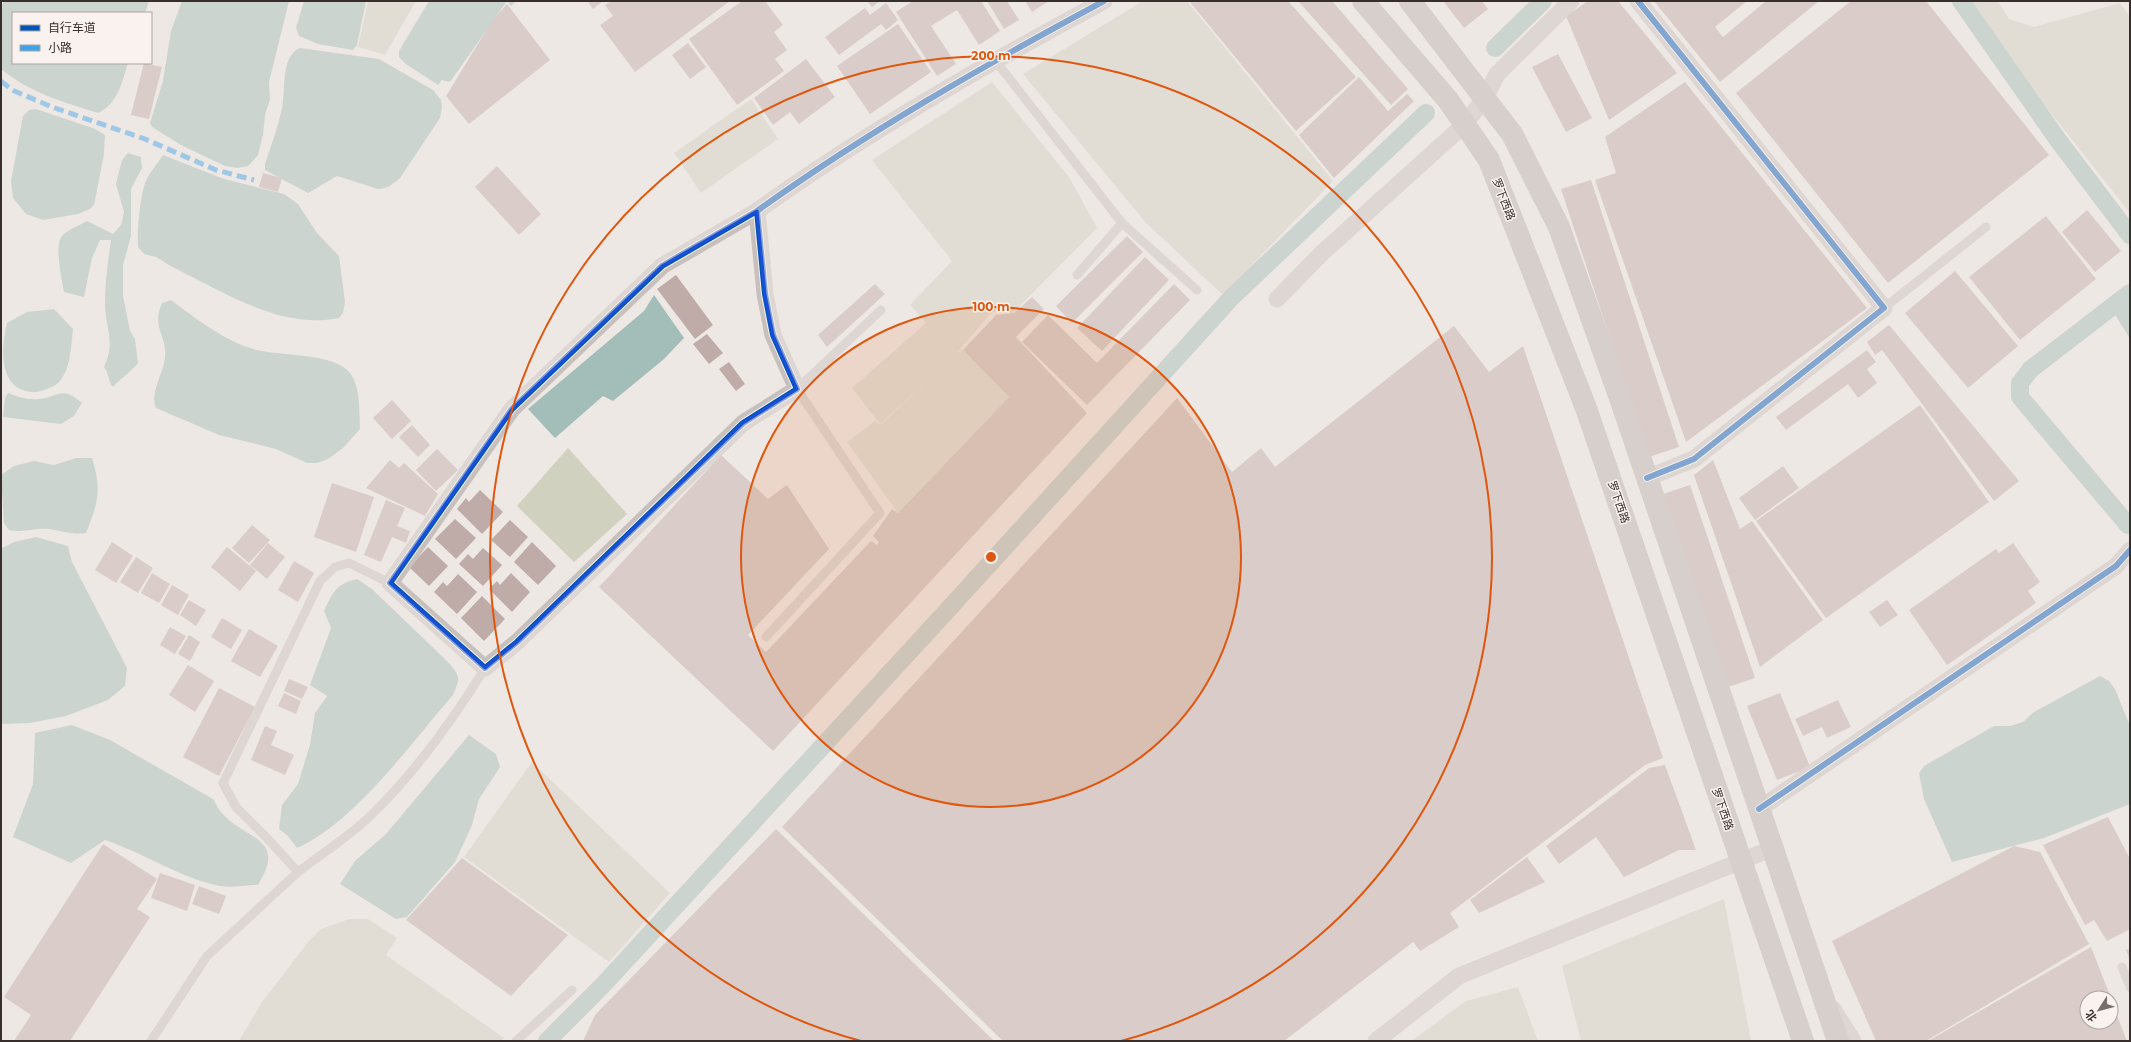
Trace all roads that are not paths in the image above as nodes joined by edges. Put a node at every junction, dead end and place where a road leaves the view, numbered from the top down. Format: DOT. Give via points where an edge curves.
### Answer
graph roads {
  1 [pos="1104,1"];
  2 [pos="1363,1"];
  3 [pos="1410,1"];
  4 [pos="1571,1"];
  5 [pos="1638,1"];
  6 [pos="994,60"];
  7 [pos="1485,98"];
  8 [pos="1465,124"];
  9 [pos="757,211"];
  10 [pos="1122,223"];
  11 [pos="1986,227"];
  12 [pos="1077,275"];
  13 [pos="1197,290"];
  14 [pos="1277,299"];
  15 [pos="1884,308"];
  16 [pos="881,310"];
  17 [pos="797,389"];
  18 [pos="1647,478"];
  19 [pos="2130,550"];
  20 [pos="390,583"];
  21 [pos="766,637"];
  22 [pos="485,668"];
  23 [pos="1759,809"];
  24 [pos="1773,848"];
  25 [pos="1741,861"];
  26 [pos="298,872"];
  27 [pos="2122,966"];
  28 [pos="2130,987"];
  29 [pos="572,990"];
  30 [pos="1821,992"];
  31 [pos="1790,1005"];
  32 [pos="151,1041"];
  33 [pos="516,1041"];
  34 [pos="1376,1041"];
  35 [pos="1792,1041"];
  36 [pos="1803,1041"];
  37 [pos="1838,1041"];
  38 [pos="1853,1041"];
  1 -- 6 [label="street"];
  2 -- 8 [label="main road, 罗下西路" via="1448,100"];
  3 -- 7 [label="main road"];
  4 -- 7 [label="street" via="1497,74"];
  5 -- 15 [label="street"];
  6 -- 9 [label="street" via="816,169"];
  6 -- 10 [label="lane"];
  7 -- 8 [label="street"];
  7 -- 18 [label="main road" via="1512,134 1559,227"];
  8 -- 14 [label="street" via="1322,254"];
  8 -- 25 [label="main road, 罗下西路" via="1489,160 1586,408"];
  9 -- 17 [label="street" via="765,294 773,335"];
  9 -- 20 [label="street" via="662,266 512,409"];
  10 -- 12 [label="lane"];
  10 -- 13 [label="lane"];
  11 -- 15 [label="lane"];
  15 -- 18 [label="street" via="1694,458"];
  16 -- 17 [label="lane"];
  17 -- 21 [label="lane" via="880,512"];
  17 -- 22 [label="street" via="743,423 517,642"];
  18 -- 23 [label="main road"];
  19 -- 23 [label="street" via="2116,566"];
  20 -- 22 [label="street"];
  20 -- 26 [label="lane" via="349,563 335,567 320,581 223,783 236,807"];
  22 -- 26 [label="lane" via="457,713 400,785 365,820"];
  23 -- 24 [label="main road"];
  24 -- 25 [label="street"];
  24 -- 30 [label="main road"];
  25 -- 31 [label="main road, 罗下西路"];
  25 -- 34 [label="street" via="1459,976"];
  26 -- 32 [label="lane" via="207,956"];
  27 -- 28 [label="lane"];
  29 -- 33 [label="lane"];
  30 -- 37 [label="main road"];
  30 -- 38 [label="street"];
  31 -- 35 [label="street"];
  31 -- 36 [label="main road, 罗下西路"];
}
